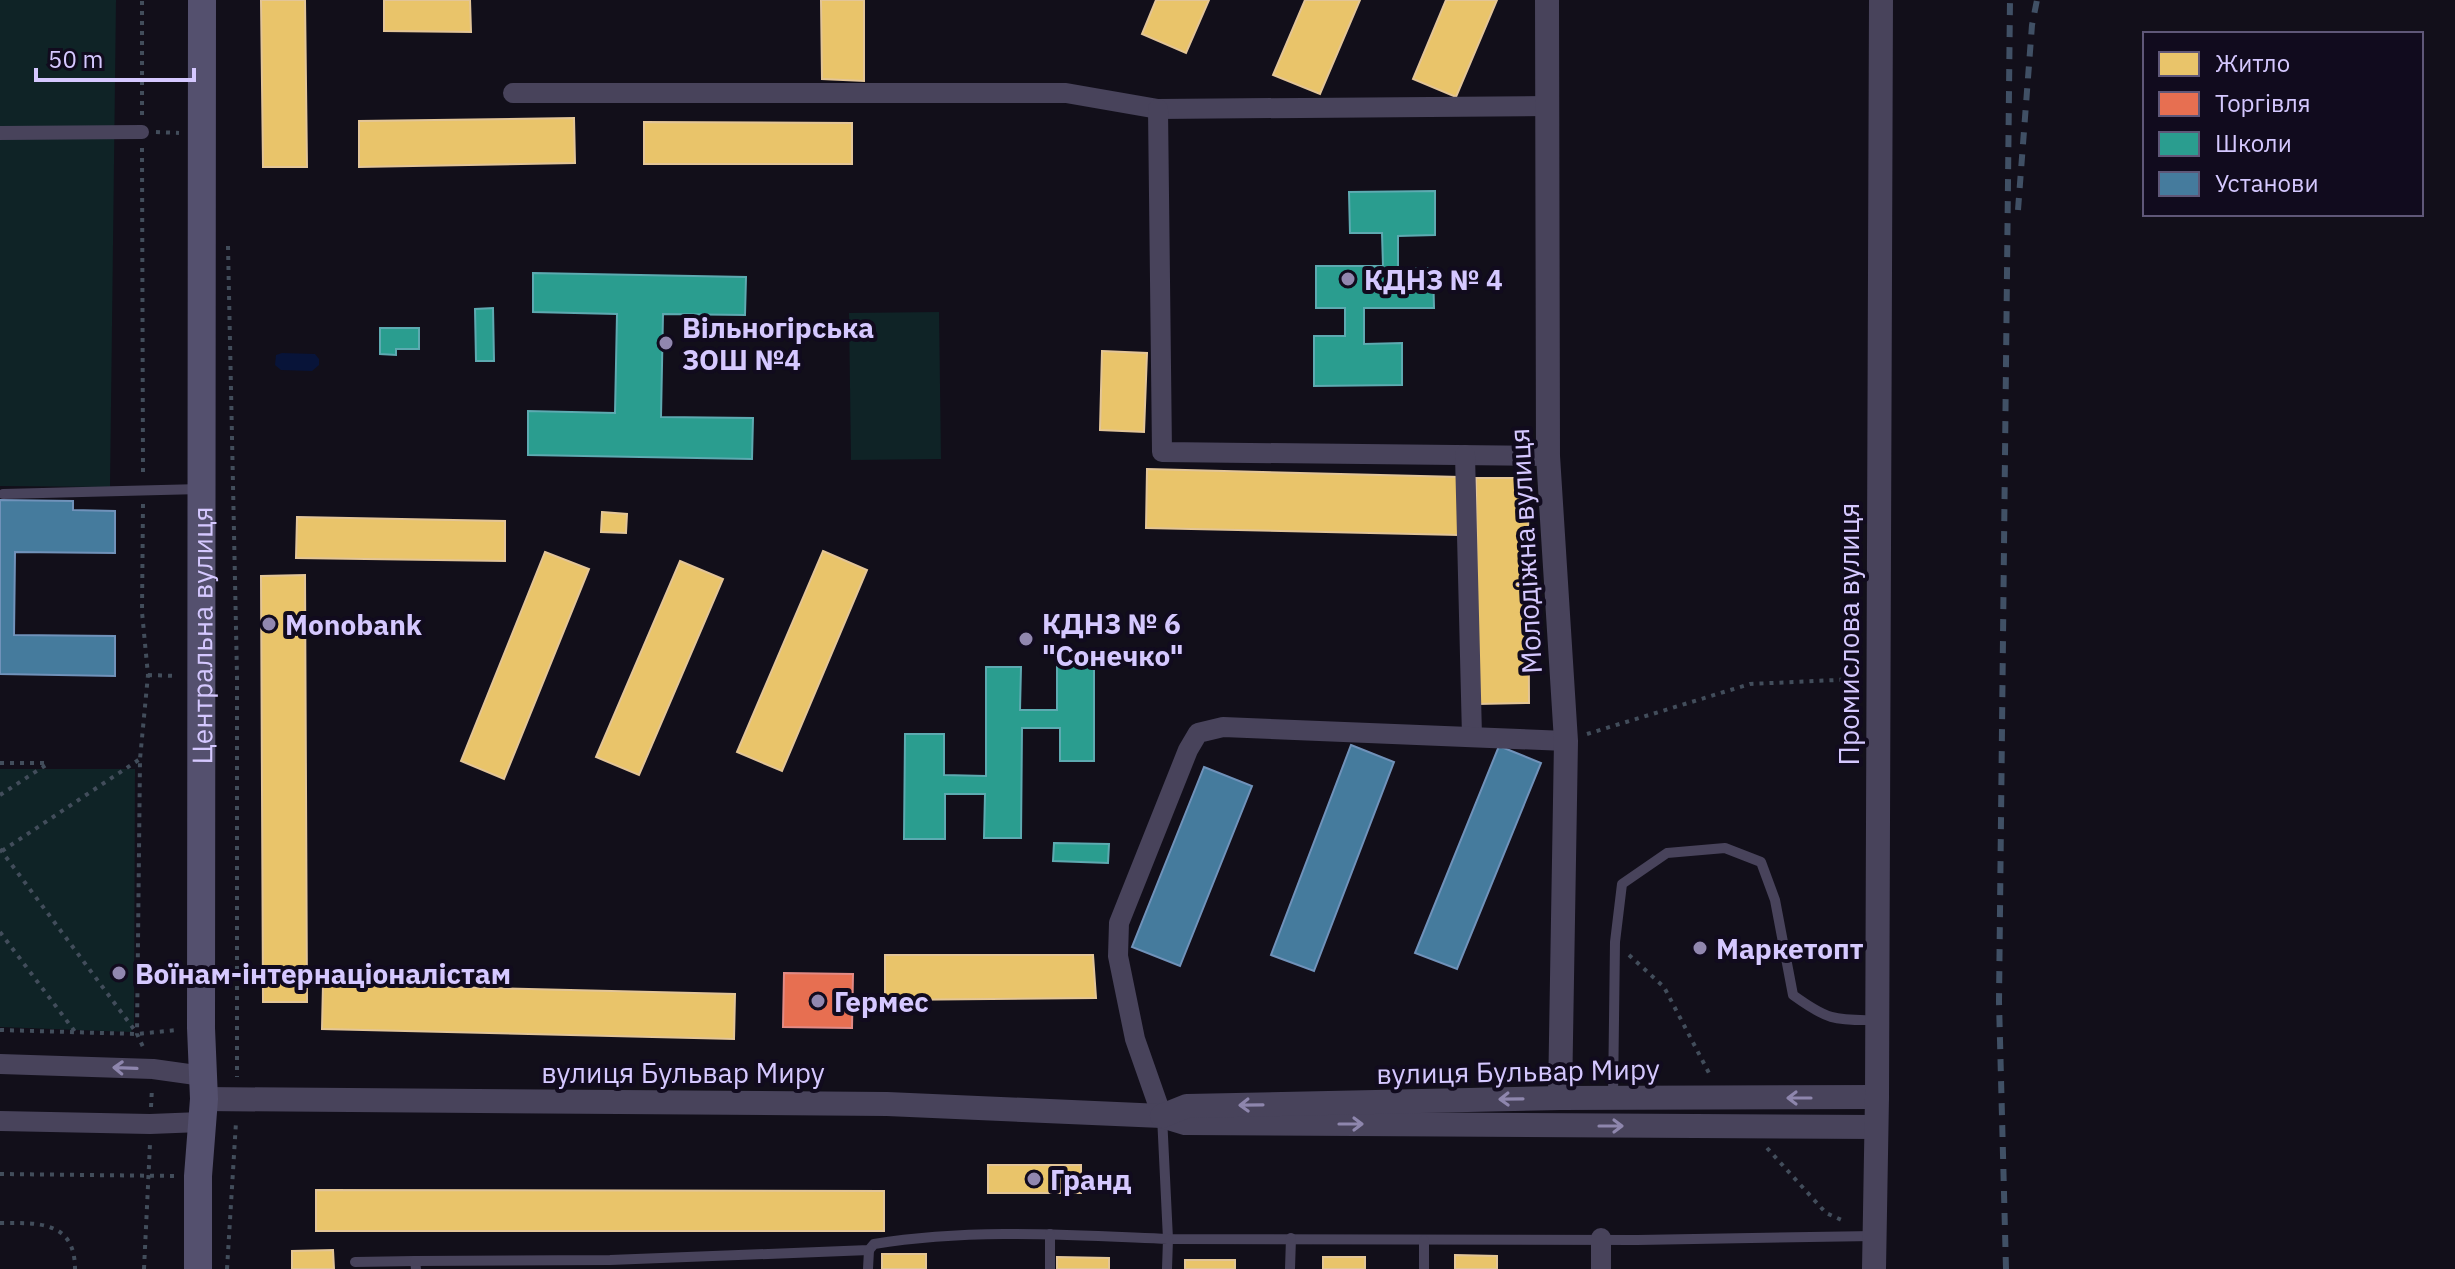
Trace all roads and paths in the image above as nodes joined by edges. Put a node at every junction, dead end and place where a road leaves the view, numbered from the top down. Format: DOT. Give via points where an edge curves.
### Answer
graph roads {
  1 [pos="142,0"];
  2 [pos="202,0"];
  3 [pos="1547,0"];
  4 [pos="1881,0"];
  5 [pos="513,93"];
  6 [pos="1547,106"];
  7 [pos="1158,109"];
  8 [pos="142,132"];
  9 [pos="0,133"];
  10 [pos="203,133"];
  11 [pos="228,236"];
  12 [pos="1465,455"];
  13 [pos="1548,456"];
  14 [pos="203,489"];
  15 [pos="143,491"];
  16 [pos="3,494"];
  17 [pos="1877,678"];
  18 [pos="1472,736"];
  19 [pos="1566,741"];
  20 [pos="140,759"];
  21 [pos="0,763"];
  22 [pos="0,795"];
  23 [pos="0,851"];
  24 [pos="0,932"];
  25 [pos="1877,1020"];
  26 [pos="201,1028"];
  27 [pos="0,1030"];
  28 [pos="76,1033"];
  29 [pos="137,1034"];
  30 [pos="0,1064"];
  31 [pos="153,1069"];
  32 [pos="1877,1097"];
  33 [pos="1560,1098"];
  34 [pos="203,1099"];
  35 [pos="1612,1099"];
  36 [pos="237,1100"];
  37 [pos="1162,1116"];
  38 [pos="0,1121"];
  39 [pos="150,1124"];
  40 [pos="1876,1127"];
  41 [pos="0,1174"];
  42 [pos="198,1176"];
  43 [pos="148,1177"];
  44 [pos="0,1223"];
  45 [pos="1050,1234"];
  46 [pos="1874,1236"];
  47 [pos="1291,1238"];
  48 [pos="1601,1238"];
  49 [pos="1168,1239"];
  50 [pos="1424,1240"];
  51 [pos="869,1250"];
  52 [pos="355,1262"];
  53 [pos="610,1264"];
  54 [pos="415,1265"];
  55 [pos="75,1269"];
  56 [pos="144,1269"];
  57 [pos="198,1269"];
  58 [pos="227,1269"];
  59 [pos="868,1269"];
  60 [pos="1050,1269"];
  61 [pos="1167,1269"];
  62 [pos="1290,1269"];
  63 [pos="1424,1269"];
  64 [pos="1601,1269"];
  65 [pos="1874,1269"];
  1 -- 8 [label="path"];
  2 -- 10 [label="main road, Центральна вулиця"];
  3 -- 6 [label="street, Молодіжна вулиця"];
  4 -- 17 [label="street, Промислова вулиця"];
  5 -- 7 [label="street" via="1066,93"];
  6 -- 7 [label="street"];
  6 -- 13 [label="street, Молодіжна вулиця"];
  7 -- 12 [label="street" via="1162,452"];
  8 -- 9 [label="street"];
  8 -- 10 [label="path"];
  8 -- 15 [label="path"];
  10 -- 14 [label="main road, Центральна вулиця"];
  11 -- 36 [label="path" via="237,676"];
  12 -- 13 [label="street"];
  12 -- 18 [label="street"];
  13 -- 19 [label="street, Молодіжна вулиця"];
  14 -- 15 [label="lane"];
  14 -- 26 [label="main road, Центральна вулиця"];
  15 -- 16 [label="lane"];
  15 -- 20 [label="path" via="142,612 148,675"];
  17 -- 19 [label="path" via="1750,684"];
  17 -- 25 [label="street, Промислова вулиця"];
  18 -- 19 [label="street"];
  18 -- 37 [label="street" via="1223,727 1198,733 1119,923 1118,956 1135,1039"];
  19 -- 33 [label="street, Молодіжна вулиця"];
  20 -- 23 [label="path"];
  20 -- 29 [label="path"];
  21 -- 22 [label="path" via="49,763"];
  23 -- 29 [label="path"];
  24 -- 28 [label="path"];
  25 -- 32 [label="street, Промислова вулиця"];
  25 -- 35 [label="lane" via="1820,1015 1793,995 1775,900 1761,862 1725,848 1667,853 1622,884 1615,942"];
  26 -- 29 [label="path"];
  26 -- 34 [label="main road, Центральна вулиця"];
  27 -- 28 [label="path"];
  28 -- 29 [label="path"];
  29 -- 31 [label="path"];
  31 -- 30 [label="street, вулиця Бульвар Миру, one-way"];
  31 -- 34 [label="street, вулиця Бульвар Миру"];
  31 -- 39 [label="path"];
  32 -- 35 [label="street, вулиця Бульвар Миру, one-way"];
  32 -- 40 [label="street, Промислова вулиця"];
  33 -- 35 [label="street, вулиця Бульвар Миру"];
  33 -- 37 [label="street, вулиця Бульвар Миру, one-way" via="1187,1106"];
  34 -- 36 [label="street, вулиця Бульвар Миру"];
  34 -- 39 [label="street, вулиця Бульвар Миру"];
  34 -- 42 [label="main road, Центральна вулиця"];
  36 -- 37 [label="street, вулиця Бульвар Миру" via="887,1104"];
  36 -- 58 [label="path"];
  37 -- 40 [label="street, вулиця Бульвар Миру, one-way" via="1185,1123"];
  37 -- 49 [label="lane"];
  38 -- 39 [label="street, вулиця Бульвар Миру"];
  39 -- 43 [label="path"];
  40 -- 46 [label="street, Промислова вулиця"];
  41 -- 43 [label="path"];
  42 -- 43 [label="path"];
  42 -- 57 [label="main road, Центральна вулиця"];
  43 -- 56 [label="path"];
  44 -- 55 [label="path" via="39,1223 58,1230 71,1246"];
  45 -- 49 [label="lane"];
  45 -- 51 [label="lane" via="912,1237 874,1244"];
  45 -- 60 [label="lane"];
  46 -- 48 [label="lane"];
  46 -- 65 [label="street, Промислова вулиця"];
  47 -- 49 [label="lane"];
  47 -- 50 [label="lane"];
  47 -- 62 [label="lane"];
  48 -- 50 [label="lane"];
  48 -- 64 [label="street"];
  49 -- 61 [label="lane"];
  50 -- 63 [label="lane"];
  51 -- 53 [label="lane"];
  51 -- 59 [label="lane"];
  52 -- 54 [label="lane"];
  53 -- 54 [label="lane"];
}
